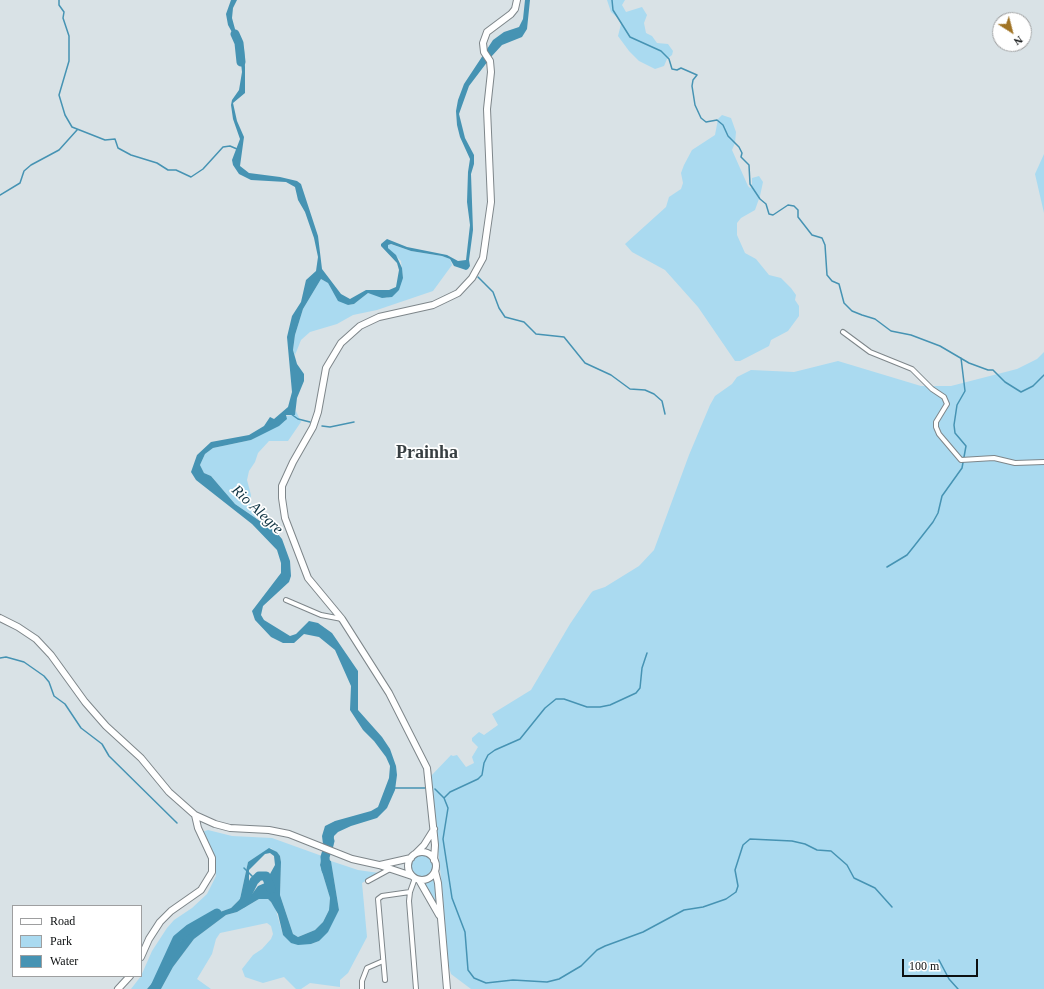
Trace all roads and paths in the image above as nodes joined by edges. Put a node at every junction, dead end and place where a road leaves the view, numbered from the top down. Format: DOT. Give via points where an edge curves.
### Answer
graph roads {
  1 [pos="517,0"];
  2 [pos="843,332"];
  3 [pos="1044,462"];
  4 [pos="286,600"];
  5 [pos="0,618"];
  6 [pos="342,619"];
  7 [pos="195,815"];
  8 [pos="434,828"];
  9 [pos="413,856"];
  10 [pos="434,860"];
  11 [pos="379,865"];
  12 [pos="390,869"];
  13 [pos="435,871"];
  14 [pos="415,878"];
  15 [pos="368,881"];
  16 [pos="410,892"];
  17 [pos="440,917"];
  18 [pos="142,955"];
  19 [pos="383,961"];
  20 [pos="129,977"];
  21 [pos="385,980"];
  22 [pos="118,989"];
  23 [pos="362,989"];
  24 [pos="416,989"];
  25 [pos="447,989"];
  1 -- 6 [label="street" via="511,14 487,32 483,43 492,72 487,109 490,202 483,258 472,278 458,293 433,305 379,316 360,326 340,343 326,368 313,427 282,486 285,518 303,568 308,578"];
  2 -- 3 [label="street" via="870,352 912,369 944,397 947,404 936,422 936,428 962,460 994,458 1015,463"];
  4 -- 6 [label="street" via="321,615"];
  5 -- 7 [label="street" via="36,639 90,708 141,758 169,792"];
  6 -- 8 [label="street" via="389,693 427,768"];
  7 -- 11 [label="street" via="230,828 269,830 288,834 340,855"];
  7 -- 18 [label="street" via="212,858 212,872 201,890 160,922"];
  8 -- 9 [label="street" via="424,845"];
  8 -- 10 [label="street"];
  9 -- 10 [label="street" via="424,852"];
  9 -- 11 [label="street"];
  9 -- 14 [label="street" via="408,869"];
  10 -- 13 [label="street"];
  11 -- 12 [label="street"];
  12 -- 14 [label="street"];
  12 -- 15 [label="street"];
  13 -- 14 [label="street" via="429,878"];
  13 -- 17 [label="street"];
  14 -- 16 [label="street"];
  14 -- 17 [label="street"];
  16 -- 19 [label="street" via="380,897"];
  16 -- 24 [label="street"];
  17 -- 25 [label="street"];
  19 -- 21 [label="street"];
  19 -- 23 [label="street" via="369,966 364,972"];
  20 -- 22 [label="street"];
}
